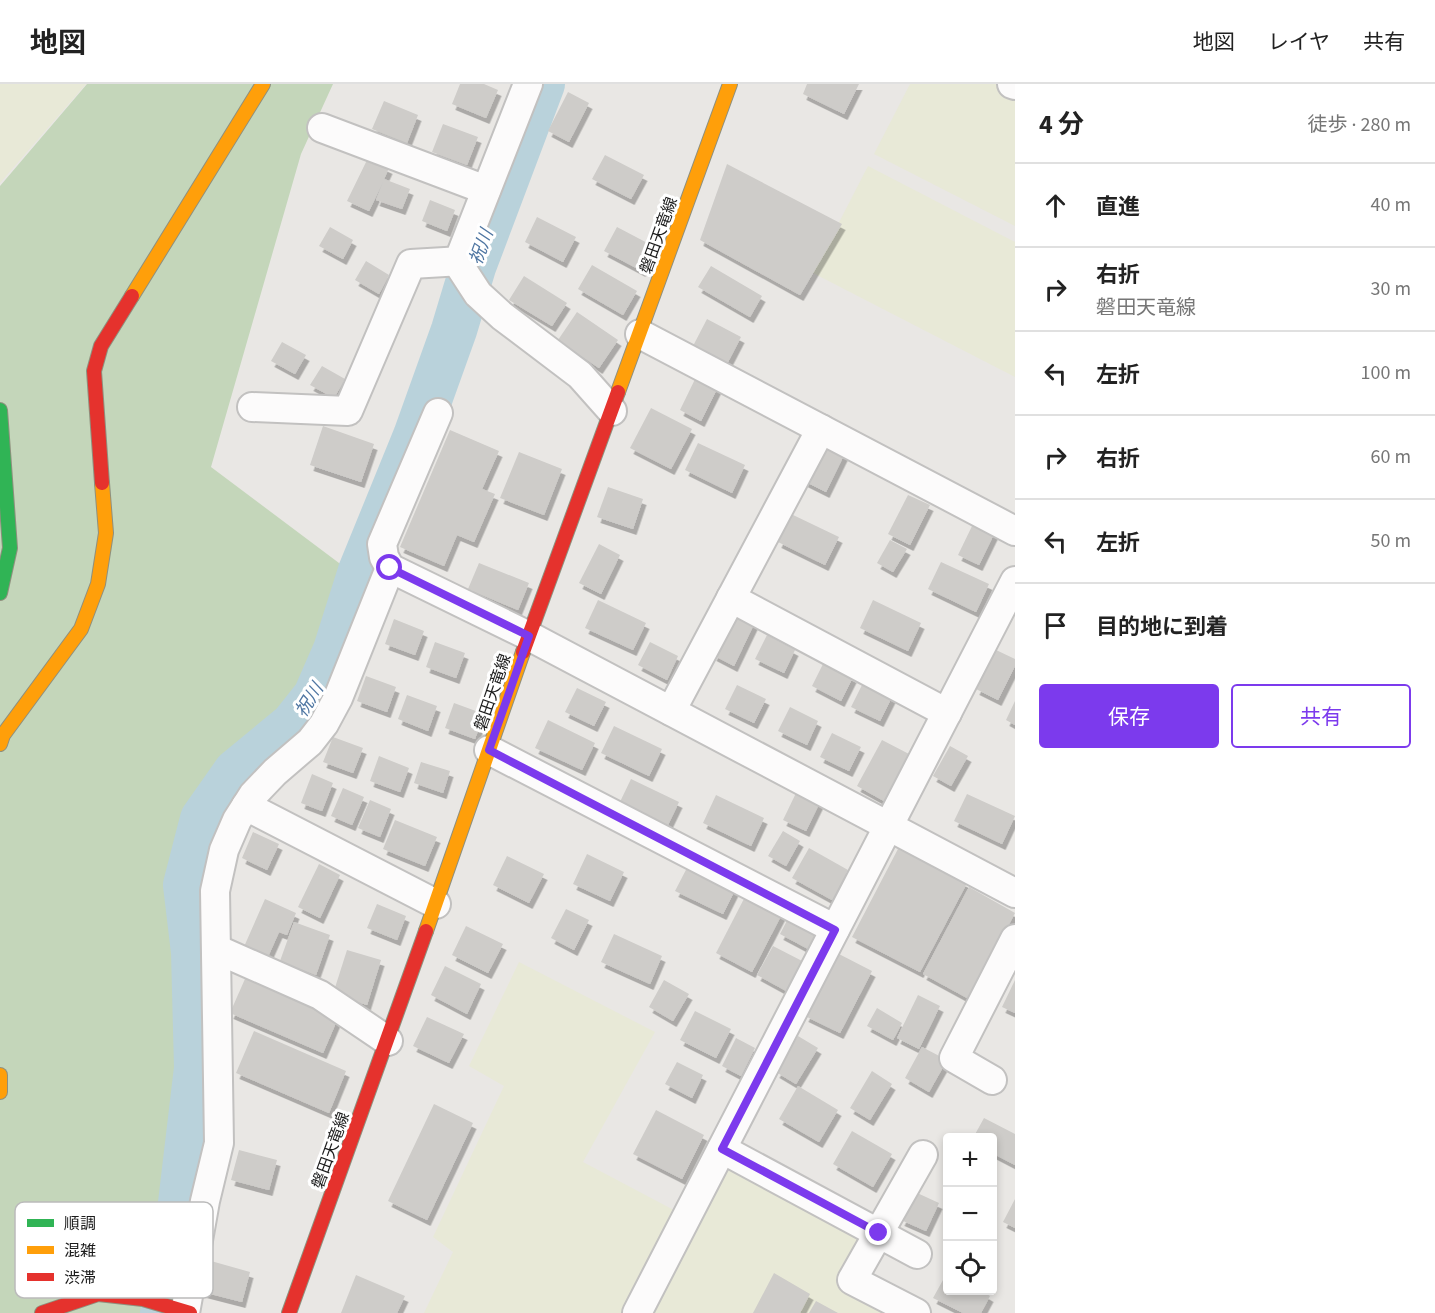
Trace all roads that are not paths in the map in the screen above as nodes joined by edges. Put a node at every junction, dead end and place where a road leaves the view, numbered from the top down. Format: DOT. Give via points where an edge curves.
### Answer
graph roads {
  1 [pos="263,84"];
  2 [pos="730,84"];
  3 [pos="525,85"];
  4 [pos="322,128"];
  5 [pos="486,190"];
  6 [pos="462,261"];
  7 [pos="640,334"];
  8 [pos="252,407"];
  9 [pos="0,410"];
  10 [pos="612,411"];
  11 [pos="438,413"];
  12 [pos="821,429"];
  13 [pos="1015,531"];
  14 [pos="390,568"];
  15 [pos="1015,580"];
  16 [pos="0,593"];
  17 [pos="731,598"];
  18 [pos="529,636"];
  19 [pos="671,711"];
  20 [pos="947,713"];
  21 [pos="0,744"];
  22 [pos="489,750"];
  23 [pos="246,806"];
  24 [pos="888,827"];
  25 [pos="1015,894"];
  26 [pos="436,904"];
  27 [pos="835,930"];
  28 [pos="1015,939"];
  29 [pos="216,949"];
  30 [pos="388,1041"];
  31 [pos="0,1075"];
  32 [pos="992,1080"];
  33 [pos="0,1092"];
  34 [pos="722,1149"];
  35 [pos="923,1155"];
  36 [pos="205,1202"];
  37 [pos="879,1233"];
  38 [pos="917,1254"];
  39 [pos="86,1298"];
  40 [pos="134,1298"];
  41 [pos="185,1311"];
  42 [pos="42,1313"];
  43 [pos="289,1313"];
  44 [pos="637,1313"];
  45 [pos="916,1313"];
  1 -- 21 [label="main road" via="100,346 94,371 106,533 98,584 81,629"];
  2 -- 7 [label="main road, 磐田天竜線"];
  3 -- 5 [label="street"];
  4 -- 5 [label="street"];
  5 -- 6 [label="street"];
  6 -- 8 [label="street" via="411,264 348,411"];
  6 -- 10 [label="street" via="461,268 478,294 580,375"];
  7 -- 10 [label="main road, 磐田天竜線"];
  7 -- 12 [label="street"];
  9 -- 16 [label="main road" via="10,548"];
  10 -- 18 [label="main road, 磐田天竜線"];
  11 -- 14 [label="street" via="382,544"];
  12 -- 13 [label="street"];
  12 -- 17 [label="street"];
  14 -- 18 [label="street"];
  14 -- 23 [label="street" via="324,724"];
  15 -- 20 [label="street"];
  17 -- 19 [label="street"];
  17 -- 20 [label="street"];
  18 -- 19 [label="street"];
  18 -- 22 [label="main road, 磐田天竜線"];
  19 -- 24 [label="street"];
  20 -- 24 [label="street"];
  22 -- 26 [label="main road, 磐田天竜線"];
  22 -- 27 [label="street"];
  23 -- 26 [label="street"];
  23 -- 29 [label="street" via="224,850 217,880"];
  24 -- 25 [label="street"];
  24 -- 27 [label="street"];
  26 -- 30 [label="main road, 磐田天竜線"];
  27 -- 34 [label="street"];
  28 -- 32 [label="street" via="954,1058"];
  29 -- 30 [label="street" via="320,995"];
  29 -- 36 [label="street" via="219,1143"];
  30 -- 43 [label="main road, 磐田天竜線"];
  31 -- 33 [label="main road"];
  34 -- 37 [label="street"];
  34 -- 44 [label="street"];
  35 -- 37 [label="street"];
  37 -- 38 [label="street"];
  37 -- 45 [label="street" via="852,1280"];
  39 -- 42 [label="main road"];
  40 -- 41 [label="main road"];
}
